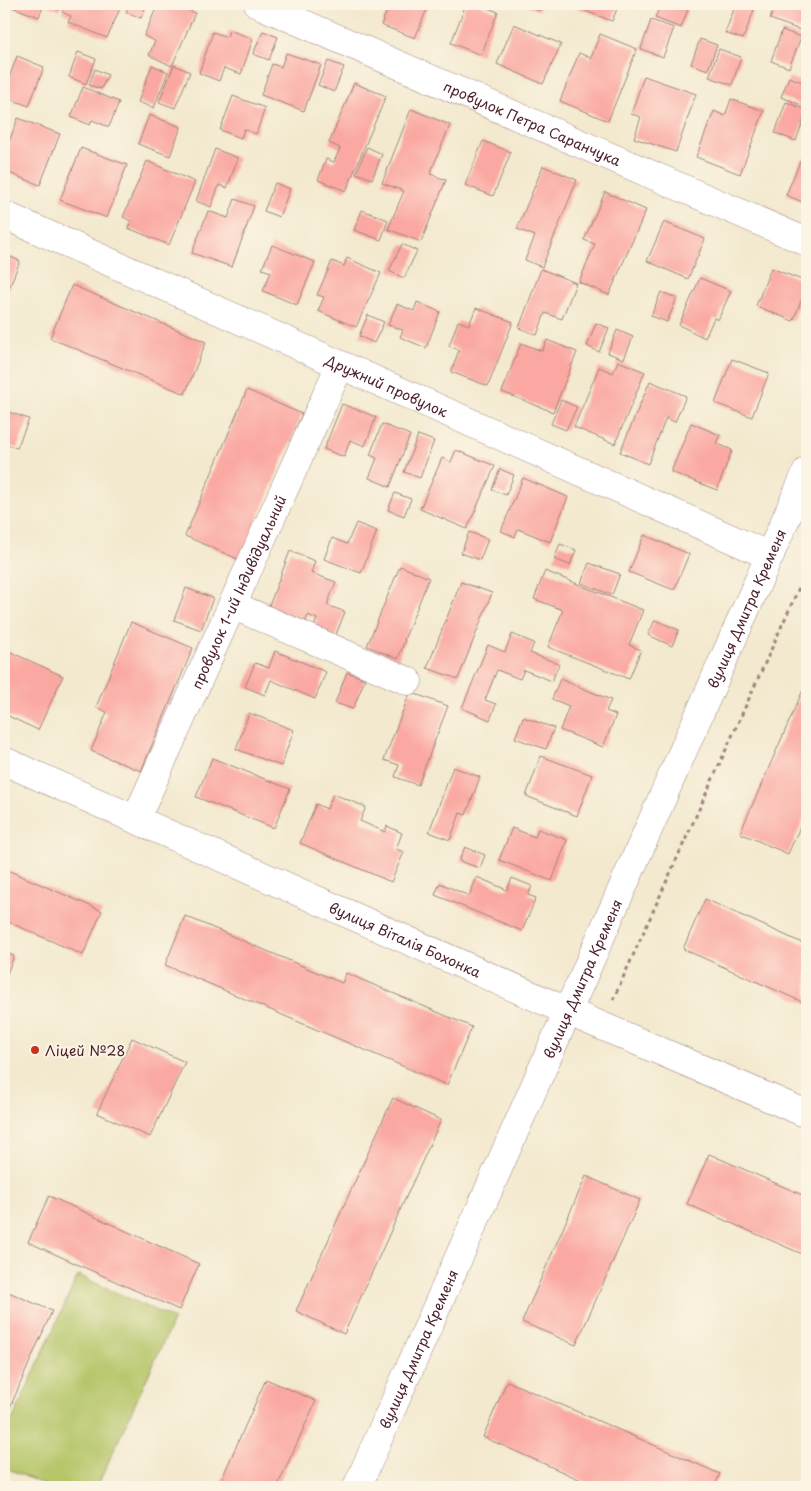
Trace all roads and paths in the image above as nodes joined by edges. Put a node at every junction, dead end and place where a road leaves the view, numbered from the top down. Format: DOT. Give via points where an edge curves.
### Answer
graph roads {
  1 [pos="258,4"];
  2 [pos="4,215"];
  3 [pos="807,242"];
  4 [pos="340,365"];
  5 [pos="807,471"];
  6 [pos="770,556"];
  7 [pos="807,570"];
  8 [pos="232,605"];
  9 [pos="408,681"];
  10 [pos="4,761"];
  11 [pos="136,819"];
  12 [pos="568,1012"];
  13 [pos="601,1026"];
  14 [pos="807,1114"];
  15 [pos="357,1487"];
  1 -- 3 [label="street, провулок Петра Саранчука"];
  2 -- 4 [label="street, Дружний провулок"];
  4 -- 6 [label="street, Дружний провулок"];
  4 -- 8 [label="street, провулок 1-ий Індивідуальний"];
  5 -- 6 [label="street, вулиця Дмитра Кременя"];
  6 -- 12 [label="street, вулиця Дмитра Кременя"];
  7 -- 13 [label="path"];
  8 -- 9 [label="street"];
  8 -- 11 [label="street, провулок 1-ий Індивідуальний"];
  10 -- 11 [label="street, вулиця Віталія Бохонка"];
  11 -- 12 [label="street, вулиця Віталія Бохонка"];
  12 -- 13 [label="street, вулиця Віталія Бохонка"];
  12 -- 15 [label="street, вулиця Дмитра Кременя"];
  13 -- 14 [label="street, вулиця Віталія Бохонка"];
}
